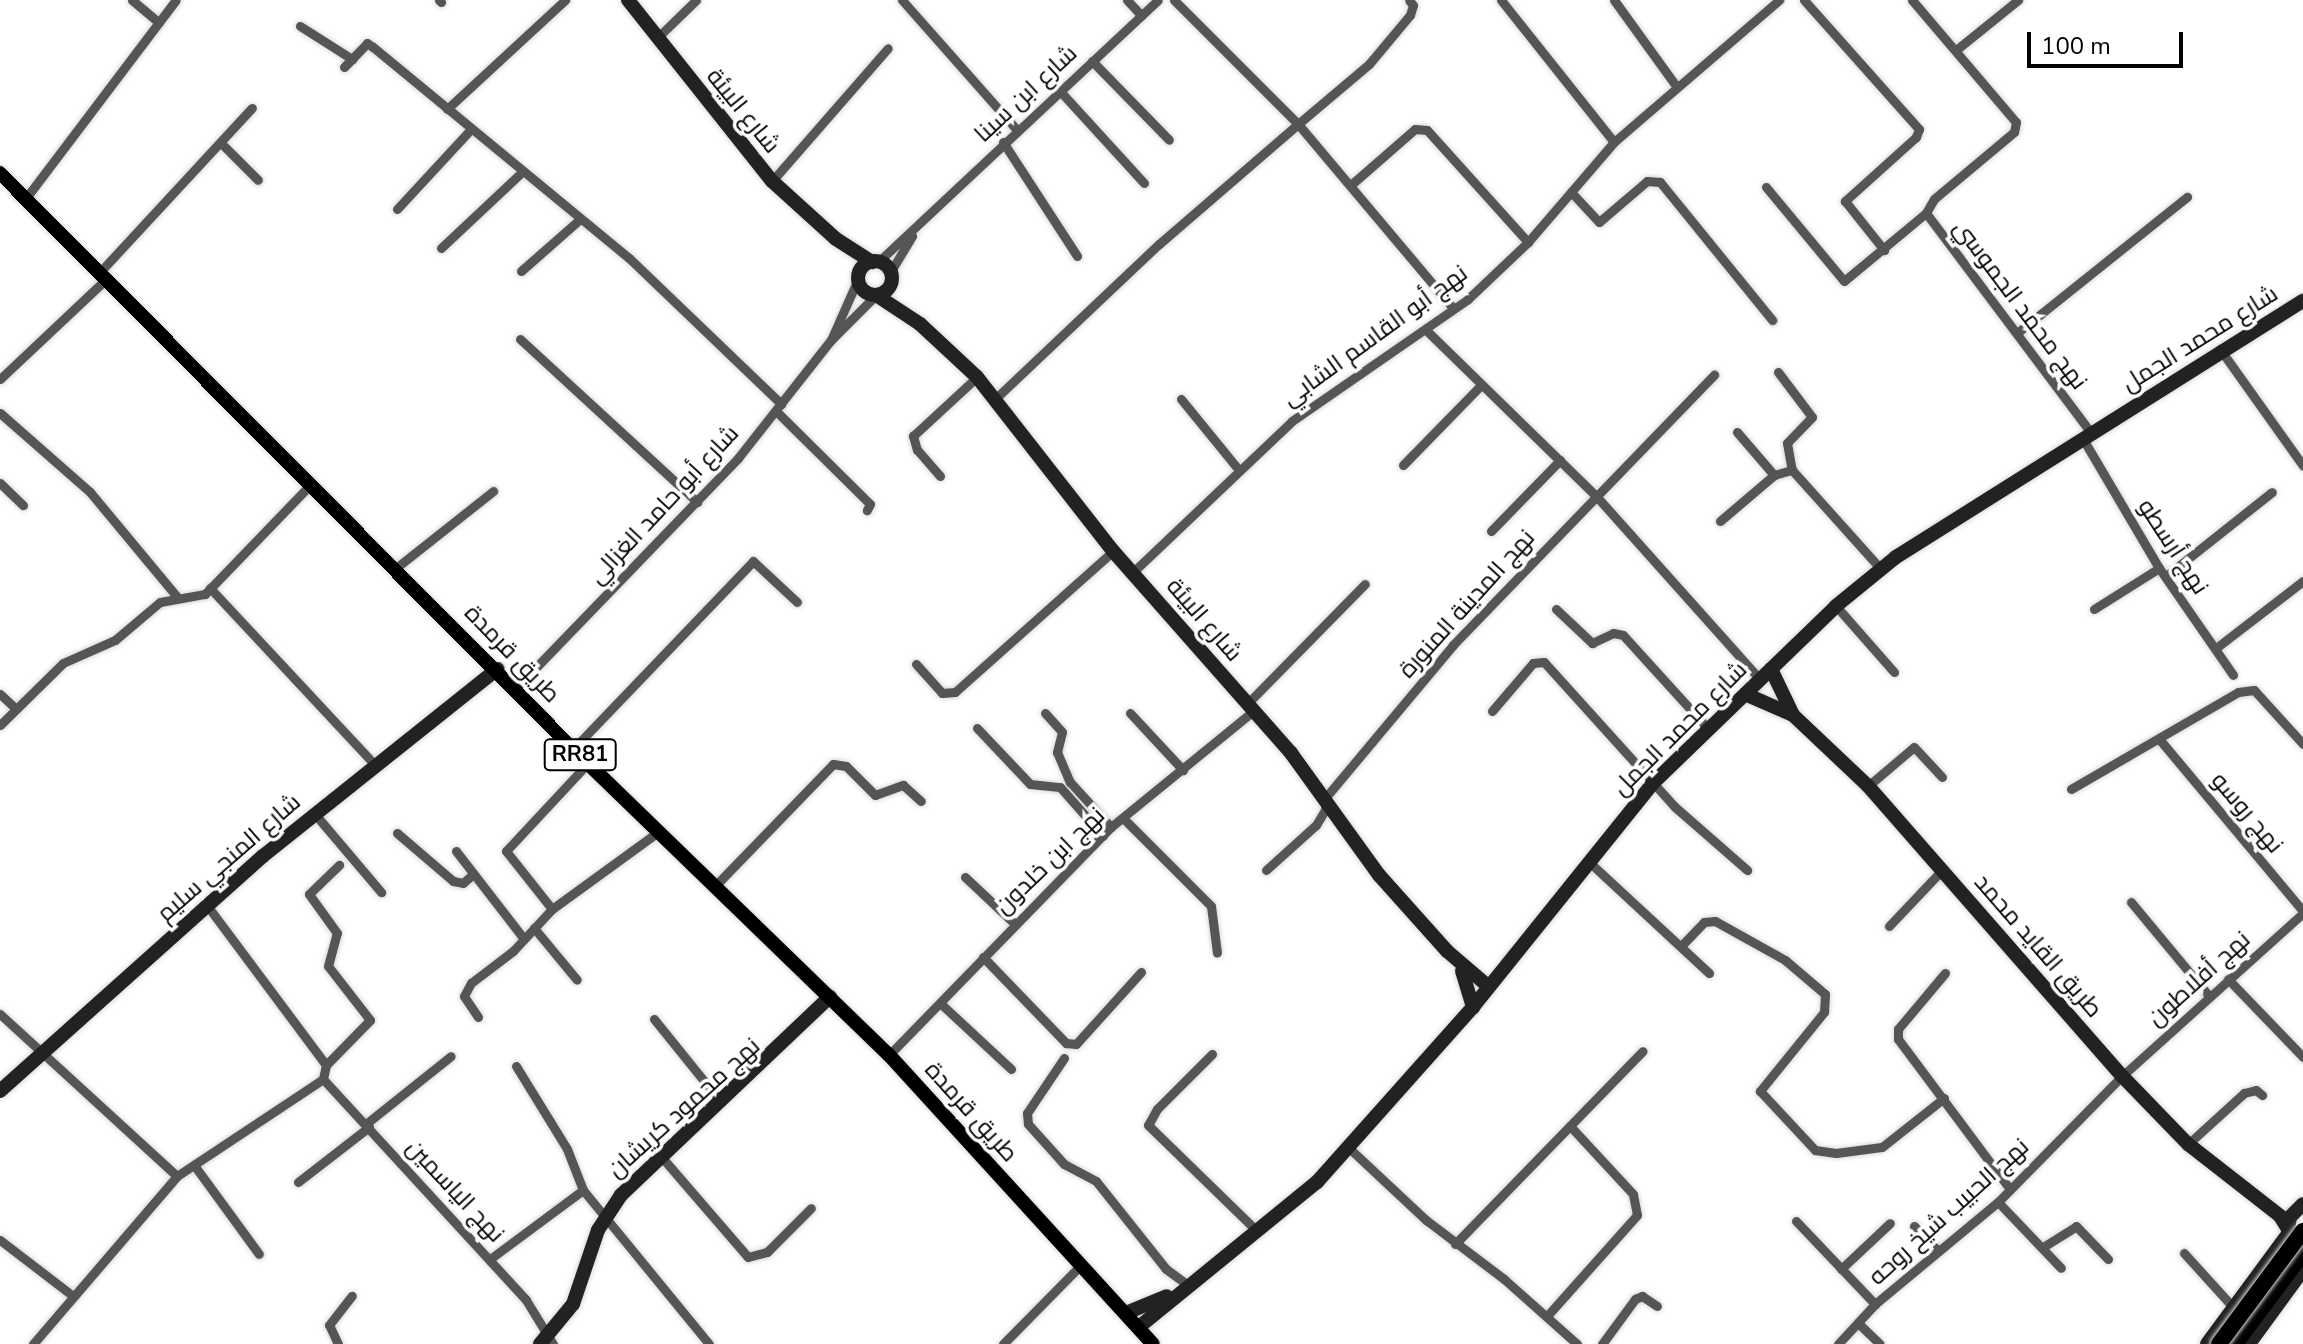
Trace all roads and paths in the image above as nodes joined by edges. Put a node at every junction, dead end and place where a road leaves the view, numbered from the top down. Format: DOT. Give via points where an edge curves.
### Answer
graph roads {
  1 [pos="132,0"];
  2 [pos="176,0"];
  3 [pos="565,0"];
  4 [pos="628,0"];
  5 [pos="696,0"];
  6 [pos="902,0"];
  7 [pos="1127,0"];
  8 [pos="1158,0"];
  9 [pos="1174,0"];
  10 [pos="1501,0"];
  11 [pos="1614,0"];
  12 [pos="1779,0"];
  13 [pos="1804,0"];
  14 [pos="1912,0"];
  15 [pos="2018,0"];
  16 [pos="1413,2"];
  17 [pos="1765,4"];
  18 [pos="1141,15"];
  19 [pos="159,23"];
  20 [pos="300,26"];
  21 [pos="658,37"];
  22 [pos="888,48"];
  23 [pos="1956,50"];
  24 [pos="1092,61"];
  25 [pos="1676,86"];
  26 [pos="1059,90"];
  27 [pos="252,108"];
  28 [pos="447,109"];
  29 [pos="1298,124"];
  30 [pos="471,129"];
  31 [pos="1016,129"];
  32 [pos="1169,140"];
  33 [pos="1003,142"];
  34 [pos="1614,142"];
  35 [pos="221,143"];
  36 [pos="522,172"];
  37 [pos="0,173"];
  38 [pos="258,180"];
  39 [pos="772,181"];
  40 [pos="1144,183"];
  41 [pos="1353,183"];
  42 [pos="1766,187"];
  43 [pos="1571,192"];
  44 [pos="2187,197"];
  45 [pos="26,198"];
  46 [pos="397,209"];
  47 [pos="1926,213"];
  48 [pos="579,220"];
  49 [pos="924,220"];
  50 [pos="836,239"];
  51 [pos="1528,242"];
  52 [pos="441,248"];
  53 [pos="1884,250"];
  54 [pos="1077,256"];
  55 [pos="883,268"];
  56 [pos="521,271"];
  57 [pos="102,276"];
  58 [pos="858,279"];
  59 [pos="876,295"];
  60 [pos="2303,301"];
  61 [pos="1453,308"];
  62 [pos="1772,320"];
  63 [pos="920,324"];
  64 [pos="1426,330"];
  65 [pos="2017,333"];
  66 [pos="520,339"];
  67 [pos="831,340"];
  68 [pos="2220,349"];
  69 [pos="1778,372"];
  70 [pos="1714,375"];
  71 [pos="977,377"];
  72 [pos="0,379"];
  73 [pos="1481,385"];
  74 [pos="996,398"];
  75 [pos="1181,399"];
  76 [pos="778,407"];
  77 [pos="0,413"];
  78 [pos="1737,432"];
  79 [pos="2088,436"];
  80 [pos="1560,460"];
  81 [pos="1403,465"];
  82 [pos="2303,466"];
  83 [pos="1238,469"];
  84 [pos="1792,470"];
  85 [pos="1774,475"];
  86 [pos="940,476"];
  87 [pos="0,483"];
  88 [pos="312,483"];
  89 [pos="493,491"];
  90 [pos="2272,492"];
  91 [pos="1597,497"];
  92 [pos="697,502"];
  93 [pos="23,505"];
  94 [pos="867,510"];
  95 [pos="1720,521"];
  96 [pos="1491,531"];
  97 [pos="1113,551"];
  98 [pos="396,568"];
  99 [pos="1880,568"];
  100 [pos="1133,572"];
  101 [pos="2162,572"];
  102 [pos="2303,581"];
  103 [pos="1365,584"];
  104 [pos="210,588"];
  105 [pos="178,598"];
  106 [pos="797,602"];
  107 [pos="1836,606"];
  108 [pos="1556,609"];
  109 [pos="2094,609"];
  110 [pos="2216,648"];
  111 [pos="916,664"];
  112 [pos="497,669"];
  113 [pos="1894,672"];
  114 [pos="1766,674"];
  115 [pos="2233,675"];
  116 [pos="516,688"];
  117 [pos="0,694"];
  118 [pos="1745,694"];
  119 [pos="15,708"];
  120 [pos="1250,708"];
  121 [pos="1492,711"];
  122 [pos="1045,713"];
  123 [pos="1130,713"];
  124 [pos="1793,715"];
  125 [pos="0,725"];
  126 [pos="977,728"];
  127 [pos="1709,730"];
  128 [pos="2160,740"];
  129 [pos="2303,744"];
  130 [pos="573,749"];
  131 [pos="588,763"];
  132 [pos="375,765"];
  133 [pos="1183,770"];
  134 [pos="1942,777"];
  135 [pos="1653,783"];
  136 [pos="1868,786"];
  137 [pos="2071,789"];
  138 [pos="1326,797"];
  139 [pos="921,801"];
  140 [pos="314,813"];
  141 [pos="1123,818"];
  142 [pos="1111,827"];
  143 [pos="658,832"];
  144 [pos="397,833"];
  145 [pos="1103,836"];
  146 [pos="456,851"];
  147 [pos="1588,861"];
  148 [pos="339,865"];
  149 [pos="1266,870"];
  150 [pos="1747,870"];
  151 [pos="1942,870"];
  152 [pos="473,874"];
  153 [pos="965,877"];
  154 [pos="714,887"];
  155 [pos="381,892"];
  156 [pos="2131,902"];
  157 [pos="206,904"];
  158 [pos="552,909"];
  159 [pos="2303,912"];
  160 [pos="1014,923"];
  161 [pos="1889,926"];
  162 [pos="534,928"];
  163 [pos="524,939"];
  164 [pos="1682,945"];
  165 [pos="1217,953"];
  166 [pos="983,957"];
  167 [pos="1463,968"];
  168 [pos="1504,968"];
  169 [pos="1141,972"];
  170 [pos="1709,973"];
  171 [pos="1945,973"];
  172 [pos="2228,979"];
  173 [pos="577,980"];
  174 [pos="1487,990"];
  175 [pos="2209,996"];
  176 [pos="830,997"];
  177 [pos="940,1003"];
  178 [pos="1473,1007"];
  179 [pos="0,1014"];
  180 [pos="478,1017"];
  181 [pos="654,1019"];
  182 [pos="43,1050"];
  183 [pos="1643,1051"];
  184 [pos="1212,1054"];
  185 [pos="889,1055"];
  186 [pos="451,1056"];
  187 [pos="2303,1057"];
  188 [pos="1064,1058"];
  189 [pos="326,1065"];
  190 [pos="516,1066"];
  191 [pos="1011,1069"];
  192 [pos="2122,1076"];
  193 [pos="323,1079"];
  194 [pos="0,1091"];
  195 [pos="2262,1095"];
  196 [pos="1944,1098"];
  197 [pos="721,1102"];
  198 [pos="368,1125"];
  199 [pos="1570,1126"];
  200 [pos="2188,1144"];
  201 [pos="1348,1147"];
  202 [pos="659,1154"];
  203 [pos="194,1165"];
  204 [pos="177,1176"];
  205 [pos="298,1182"];
  206 [pos="2010,1189"];
  207 [pos="583,1190"];
  208 [pos="2258,1198"];
  209 [pos="1998,1202"];
  210 [pos="2302,1205"];
  211 [pos="811,1208"];
  212 [pos="604,1217"];
  213 [pos="1796,1221"];
  214 [pos="1890,1223"];
  215 [pos="1914,1226"];
  216 [pos="2293,1231"];
  217 [pos="1258,1232"];
  218 [pos="0,1240"];
  219 [pos="1455,1244"];
  220 [pos="2043,1247"];
  221 [pos="1938,1251"];
  222 [pos="2184,1253"];
  223 [pos="2303,1253"];
  224 [pos="259,1254"];
  225 [pos="490,1259"];
  226 [pos="2108,1259"];
  227 [pos="1081,1265"];
  228 [pos="2061,1268"];
  229 [pos="1841,1269"];
  230 [pos="2303,1270"];
  231 [pos="1182,1288"];
  232 [pos="73,1296"];
  233 [pos="352,1296"];
  234 [pos="1875,1304"];
  235 [pos="1657,1306"];
  236 [pos="2233,1307"];
  237 [pos="1126,1313"];
  238 [pos="1547,1316"];
  239 [pos="1858,1323"];
  240 [pos="1139,1327"];
  241 [pos="547,1342"];
  242 [pos="33,1344"];
  243 [pos="338,1344"];
  244 [pos="709,1344"];
  245 [pos="1003,1344"];
  246 [pos="1153,1344"];
  247 [pos="1577,1344"];
  248 [pos="1602,1344"];
  249 [pos="1838,1344"];
  250 [pos="1880,1344"];
  251 [pos="2207,1344"];
  252 [pos="2219,1344"];
  253 [pos="2235,1344"];
  254 [pos="2249,1344"];
  1 -- 19 [label="street"];
  2 -- 19 [label="street"];
  3 -- 28 [label="street"];
  4 -- 21 [label="street, شارع البيئة"];
  5 -- 21 [label="street"];
  6 -- 31 [label="street"];
  7 -- 18 [label="street"];
  8 -- 18 [label="street, شارع ابن سينا"];
  9 -- 29 [label="street"];
  10 -- 34 [label="street"];
  11 -- 25 [label="street"];
  12 -- 17 [label="street, نهج أبو القاسم الشابي"];
  13 -- 53 [label="street" via="1919,129 1845,201"];
  14 -- 23 [label="street"];
  15 -- 23 [label="street"];
  16 -- 29 [label="street" via="1369,64"];
  17 -- 25 [label="street, نهج أبو القاسم الشابي"];
  18 -- 24 [label="street, شارع ابن سينا"];
  19 -- 45 [label="street"];
  20 -- 28 [label="street" via="348,63 367,43"];
  21 -- 39 [label="street, شارع البيئة"];
  22 -- 39 [label="street"];
  23 -- 47 [label="street" via="2013,116 2014,132 1934,199"];
  24 -- 26 [label="street, شارع ابن سينا"];
  24 -- 32 [label="street"];
  25 -- 34 [label="street, نهج أبو القاسم الشابي"];
  26 -- 31 [label="street, شارع ابن سينا"];
  26 -- 40 [label="street"];
  27 -- 35 [label="street"];
  28 -- 30 [label="street"];
  29 -- 41 [label="street"];
  29 -- 74 [label="street" via="1159,244"];
  30 -- 36 [label="street"];
  30 -- 46 [label="street"];
  31 -- 33 [label="street, شارع ابن سينا"];
  33 -- 49 [label="street, شارع ابن سينا"];
  33 -- 54 [label="street"];
  34 -- 43 [label="street, نهج أبو القاسم الشابي"];
  35 -- 38 [label="street"];
  35 -- 57 [label="street"];
  36 -- 48 [label="street"];
  36 -- 52 [label="street"];
  37 -- 45 [label="main road, طريق قرمدة / RR81"];
  39 -- 50 [label="street, شارع البيئة"];
  41 -- 51 [label="street" via="1415,129 1427,130"];
  41 -- 61 [label="street"];
  42 -- 53 [label="street, نهج محمد الجموسي" via="1839,280 1848,280"];
  43 -- 51 [label="street, نهج أبو القاسم الشابي"];
  43 -- 62 [label="street" via="1599,222 1647,181 1660,182"];
  44 -- 65 [label="street"];
  45 -- 57 [label="main road, طريق قرمدة / RR81"];
  47 -- 53 [label="street, نهج محمد الجموسي"];
  47 -- 65 [label="street, نهج محمد الجموسي"];
  48 -- 56 [label="street"];
  48 -- 76 [label="street" via="629,258"];
  49 -- 55 [label="street, شارع ابن سينا"];
  49 -- 55 [label="street, شارع ابن سينا"];
  50 -- 55 [label="street, شارع البيئة"];
  50 -- 58 [label="street, شارع البيئة"];
  51 -- 61 [label="street, نهج أبو القاسم الشابي"];
  55 -- 58 [label="street"];
  55 -- 59 [label="street" via="888,290"];
  55 -- 63 [label="street, شارع البيئة"];
  57 -- 72 [label="street"];
  57 -- 88 [label="main road, طريق قرمدة / RR81"];
  58 -- 59 [label="street, شارع البيئة" via="862,289"];
  58 -- 67 [label="street, شارع أبو حامد الغزالي"];
  59 -- 63 [label="street, شارع البيئة"];
  59 -- 67 [label="street, شارع أبو حامد الغزالي"];
  60 -- 68 [label="street, شارع محمد الجمل"];
  61 -- 64 [label="street, نهج أبو القاسم الشابي"];
  63 -- 71 [label="street, شارع البيئة"];
  64 -- 73 [label="street"];
  64 -- 83 [label="street, نهج أبو القاسم الشابي" via="1292,421"];
  65 -- 79 [label="street, نهج محمد الجموسي"];
  66 -- 92 [label="street"];
  67 -- 76 [label="street, شارع أبو حامد الغزالي"];
  68 -- 79 [label="street, شارع محمد الجمل"];
  68 -- 82 [label="street"];
  69 -- 84 [label="street" via="1812,417 1787,443"];
  70 -- 91 [label="street, نهج المدينة المنورة"];
  71 -- 74 [label="street, شارع البيئة"];
  71 -- 86 [label="street" via="913,436 917,450"];
  73 -- 80 [label="street"];
  73 -- 81 [label="street"];
  74 -- 97 [label="street, شارع البيئة"];
  75 -- 83 [label="street"];
  76 -- 92 [label="street, شارع أبو حامد الغزالي"];
  76 -- 94 [label="street" via="870,504"];
  77 -- 105 [label="street" via="90,492"];
  78 -- 85 [label="street"];
  79 -- 99 [label="street, شارع محمد الجمل"];
  79 -- 101 [label="street, نهج أرسطو"];
  80 -- 91 [label="street"];
  80 -- 96 [label="street"];
  83 -- 100 [label="street, نهج أبو القاسم الشابي"];
  84 -- 85 [label="street"];
  84 -- 99 [label="street"];
  85 -- 95 [label="street"];
  87 -- 93 [label="street"];
  88 -- 98 [label="main road, طريق قرمدة / RR81"];
  88 -- 104 [label="street"];
  89 -- 98 [label="street"];
  90 -- 101 [label="street"];
  91 -- 114 [label="street"];
  91 -- 138 [label="street, نهج المدينة المنورة" via="1453,645"];
  92 -- 116 [label="street, شارع أبو حامد الغزالي"];
  97 -- 100 [label="street, شارع البيئة"];
  97 -- 111 [label="street" via="955,692 942,693"];
  98 -- 112 [label="main road, طريق قرمدة / RR81"];
  99 -- 107 [label="street, شارع محمد الجمل"];
  100 -- 120 [label="street, شارع البيئة"];
  101 -- 109 [label="street"];
  101 -- 110 [label="street, نهج أرسطو"];
  102 -- 110 [label="street"];
  103 -- 120 [label="street, نهج ابن خلدون"];
  104 -- 105 [label="street" via="195,600"];
  104 -- 132 [label="street"];
  105 -- 119 [label="street" via="160,602 115,640 63,663"];
  106 -- 130 [label="street" via="753,561"];
  107 -- 113 [label="street"];
  107 -- 114 [label="street, شارع محمد الجمل"];
  108 -- 127 [label="street" via="1592,643 1613,633 1623,635"];
  110 -- 115 [label="street, نهج أرسطو"];
  112 -- 116 [label="main road, طريق قرمدة / RR81"];
  112 -- 132 [label="street, شارع المنجي سليم"];
  114 -- 118 [label="street, شارع محمد الجمل"];
  114 -- 124 [label="street, طريق القايد محمد"];
  116 -- 130 [label="main road, طريق قرمدة / RR81"];
  117 -- 119 [label="street"];
  118 -- 124 [label="street, طريق القايد محمد"];
  118 -- 127 [label="street, شارع محمد الجمل"];
  119 -- 125 [label="street"];
  120 -- 133 [label="street, نهج ابن خلدون"];
  120 -- 138 [label="street, شارع البيئة"];
  121 -- 135 [label="street" via="1533,663 1544,662"];
  122 -- 142 [label="street" via="1062,732 1057,752 1070,782"];
  123 -- 133 [label="street"];
  124 -- 136 [label="street, طريق القايد محمد"];
  126 -- 145 [label="street" via="1030,784 1060,787"];
  127 -- 135 [label="street, شارع محمد الجمل"];
  128 -- 129 [label="street" via="2238,692 2254,690"];
  128 -- 137 [label="street"];
  128 -- 159 [label="street, نهج روسو"];
  130 -- 131 [label="main road, طريق قرمدة / RR81"];
  131 -- 143 [label="main road, طريق قرمدة / RR81"];
  131 -- 158 [label="street" via="506,851"];
  132 -- 140 [label="street, شارع المنجي سليم"];
  133 -- 141 [label="street, نهج ابن خلدون"];
  134 -- 136 [label="street" via="1914,747"];
  135 -- 147 [label="street, شارع محمد الجمل"];
  135 -- 150 [label="street"];
  136 -- 151 [label="street, طريق القايد محمد"];
  138 -- 149 [label="street, نهج المدينة المنورة" via="1316,825"];
  138 -- 167 [label="street, شارع البيئة" via="1379,875"];
  139 -- 154 [label="street" via="903,785 875,795 846,766 833,764"];
  140 -- 155 [label="street"];
  140 -- 157 [label="street, شارع المنجي سليم"];
  141 -- 142 [label="street, نهج ابن خلدون"];
  141 -- 165 [label="street" via="1211,906"];
  142 -- 145 [label="street, نهج ابن خلدون"];
  143 -- 154 [label="main road, طريق قرمدة / RR81"];
  143 -- 158 [label="street"];
  144 -- 152 [label="street" via="453,881 463,883"];
  145 -- 160 [label="street, نهج ابن خلدون"];
  146 -- 152 [label="street"];
  147 -- 164 [label="street"];
  147 -- 168 [label="street, شارع محمد الجمل"];
  148 -- 189 [label="street" via="309,894 337,933 328,966 370,1020"];
  151 -- 161 [label="street"];
  151 -- 192 [label="street, طريق القايد محمد"];
  152 -- 163 [label="street"];
  153 -- 160 [label="street"];
  154 -- 176 [label="main road, طريق قرمدة / RR81"];
  156 -- 175 [label="street"];
  157 -- 182 [label="street, شارع المنجي سليم"];
  157 -- 189 [label="street"];
  158 -- 162 [label="street"];
  159 -- 172 [label="street, نهج أفلاطون"];
  160 -- 166 [label="street, نهج ابن خلدون"];
  162 -- 163 [label="street"];
  162 -- 173 [label="street"];
  163 -- 180 [label="street" via="466,990"];
  164 -- 170 [label="street"];
  164 -- 196 [label="street" via="1704,922 1715,921 1785,960 1825,994 1824,1012 1760,1091 1809,1145 1836,1153 1882,1147"];
  166 -- 169 [label="street" via="1066,1043 1076,1044"];
  166 -- 177 [label="street, نهج ابن خلدون"];
  167 -- 168 [label="street"];
  167 -- 174 [label="street, شارع البيئة"];
  167 -- 178 [label="street"];
  168 -- 174 [label="street, شارع محمد الجمل"];
  171 -- 196 [label="street" via="1897,1034"];
  172 -- 175 [label="street, نهج أفلاطون"];
  172 -- 187 [label="street"];
  174 -- 178 [label="street, شارع محمد الجمل"];
  175 -- 192 [label="street, نهج أفلاطون"];
  176 -- 185 [label="main road, طريق قرمدة / RR81"];
  176 -- 197 [label="street, نهج محمود كريشان"];
  177 -- 185 [label="street, نهج ابن خلدون"];
  177 -- 191 [label="street"];
  178 -- 201 [label="street, شارع محمد الجمل"];
  179 -- 182 [label="street"];
  181 -- 197 [label="street"];
  182 -- 194 [label="street, شارع المنجي سليم"];
  182 -- 204 [label="street"];
  183 -- 199 [label="street"];
  184 -- 217 [label="street" via="1157,1109 1148,1125"];
  185 -- 227 [label="main road, طريق قرمدة / RR81"];
  186 -- 198 [label="street"];
  188 -- 231 [label="street" via="1027,1113 1028,1124 1064,1164 1096,1181"];
  189 -- 193 [label="street"];
  190 -- 207 [label="street" via="567,1149"];
  192 -- 200 [label="street, طريق القايد محمد"];
  192 -- 206 [label="street, نهج الحبيب شيخ روحه"];
  193 -- 198 [label="street, نهج الياسمين"];
  193 -- 203 [label="street"];
  195 -- 200 [label="street" via="2256,1090 2244,1093"];
  196 -- 206 [label="street"];
  197 -- 202 [label="street, نهج محمود كريشان"];
  198 -- 205 [label="street"];
  198 -- 225 [label="street, نهج الياسمين"];
  199 -- 219 [label="street"];
  199 -- 238 [label="street" via="1633,1194 1637,1215"];
  200 -- 208 [label="street, طريق القايد محمد"];
  201 -- 217 [label="street, شارع محمد الجمل" via="1299,1200"];
  201 -- 219 [label="street"];
  202 -- 211 [label="street" via="748,1257 767,1252"];
  202 -- 212 [label="street, نهج محمود كريشان"];
  203 -- 204 [label="street"];
  203 -- 224 [label="street"];
  204 -- 232 [label="street"];
  206 -- 209 [label="street, نهج الحبيب شيخ روحه"];
  207 -- 212 [label="street"];
  207 -- 225 [label="street"];
  208 -- 210 [label="street, طريق القايد محمد"];
  208 -- 216 [label="street, طريق القايد محمد"];
  209 -- 220 [label="street"];
  209 -- 221 [label="street, نهج الحبيب شيخ روحه"];
  210 -- 216 [label="street"];
  212 -- 241 [label="street, نهج محمود كريشان" via="573,1304"];
  212 -- 244 [label="street"];
  213 -- 229 [label="street"];
  214 -- 229 [label="street"];
  215 -- 221 [label="street"];
  216 -- 223 [label="street, طريق القايد محمد"];
  216 -- 236 [label="street"];
  216 -- 252 [label="highway, bridge"];
  217 -- 231 [label="street, شارع محمد الجمل"];
  218 -- 232 [label="street"];
  219 -- 238 [label="street"];
  220 -- 226 [label="street" via="2076,1226"];
  220 -- 228 [label="street"];
  221 -- 234 [label="street, نهج الحبيب شيخ روحه"];
  222 -- 236 [label="street"];
  223 -- 253 [label="highway"];
  225 -- 241 [label="street, نهج الياسمين" via="526,1300"];
  227 -- 237 [label="main road, طريق قرمدة / RR81"];
  227 -- 245 [label="street"];
  229 -- 234 [label="street"];
  230 -- 254 [label="street"];
  231 -- 237 [label="street, شارع محمد الجمل"];
  231 -- 240 [label="street, شارع محمد الجمل"];
  232 -- 242 [label="street"];
  233 -- 243 [label="street" via="329,1325"];
  234 -- 239 [label="street, نهج الحبيب شيخ روحه"];
  235 -- 248 [label="street" via="1642,1296 1635,1299"];
  236 -- 251 [label="street"];
  237 -- 240 [label="main road, طريق قرمدة / RR81"];
  238 -- 247 [label="street"];
  239 -- 249 [label="street, نهج الحبيب شيخ روحه"];
  239 -- 250 [label="street"];
  240 -- 246 [label="main road, طريق قرمدة / RR81"];
}
